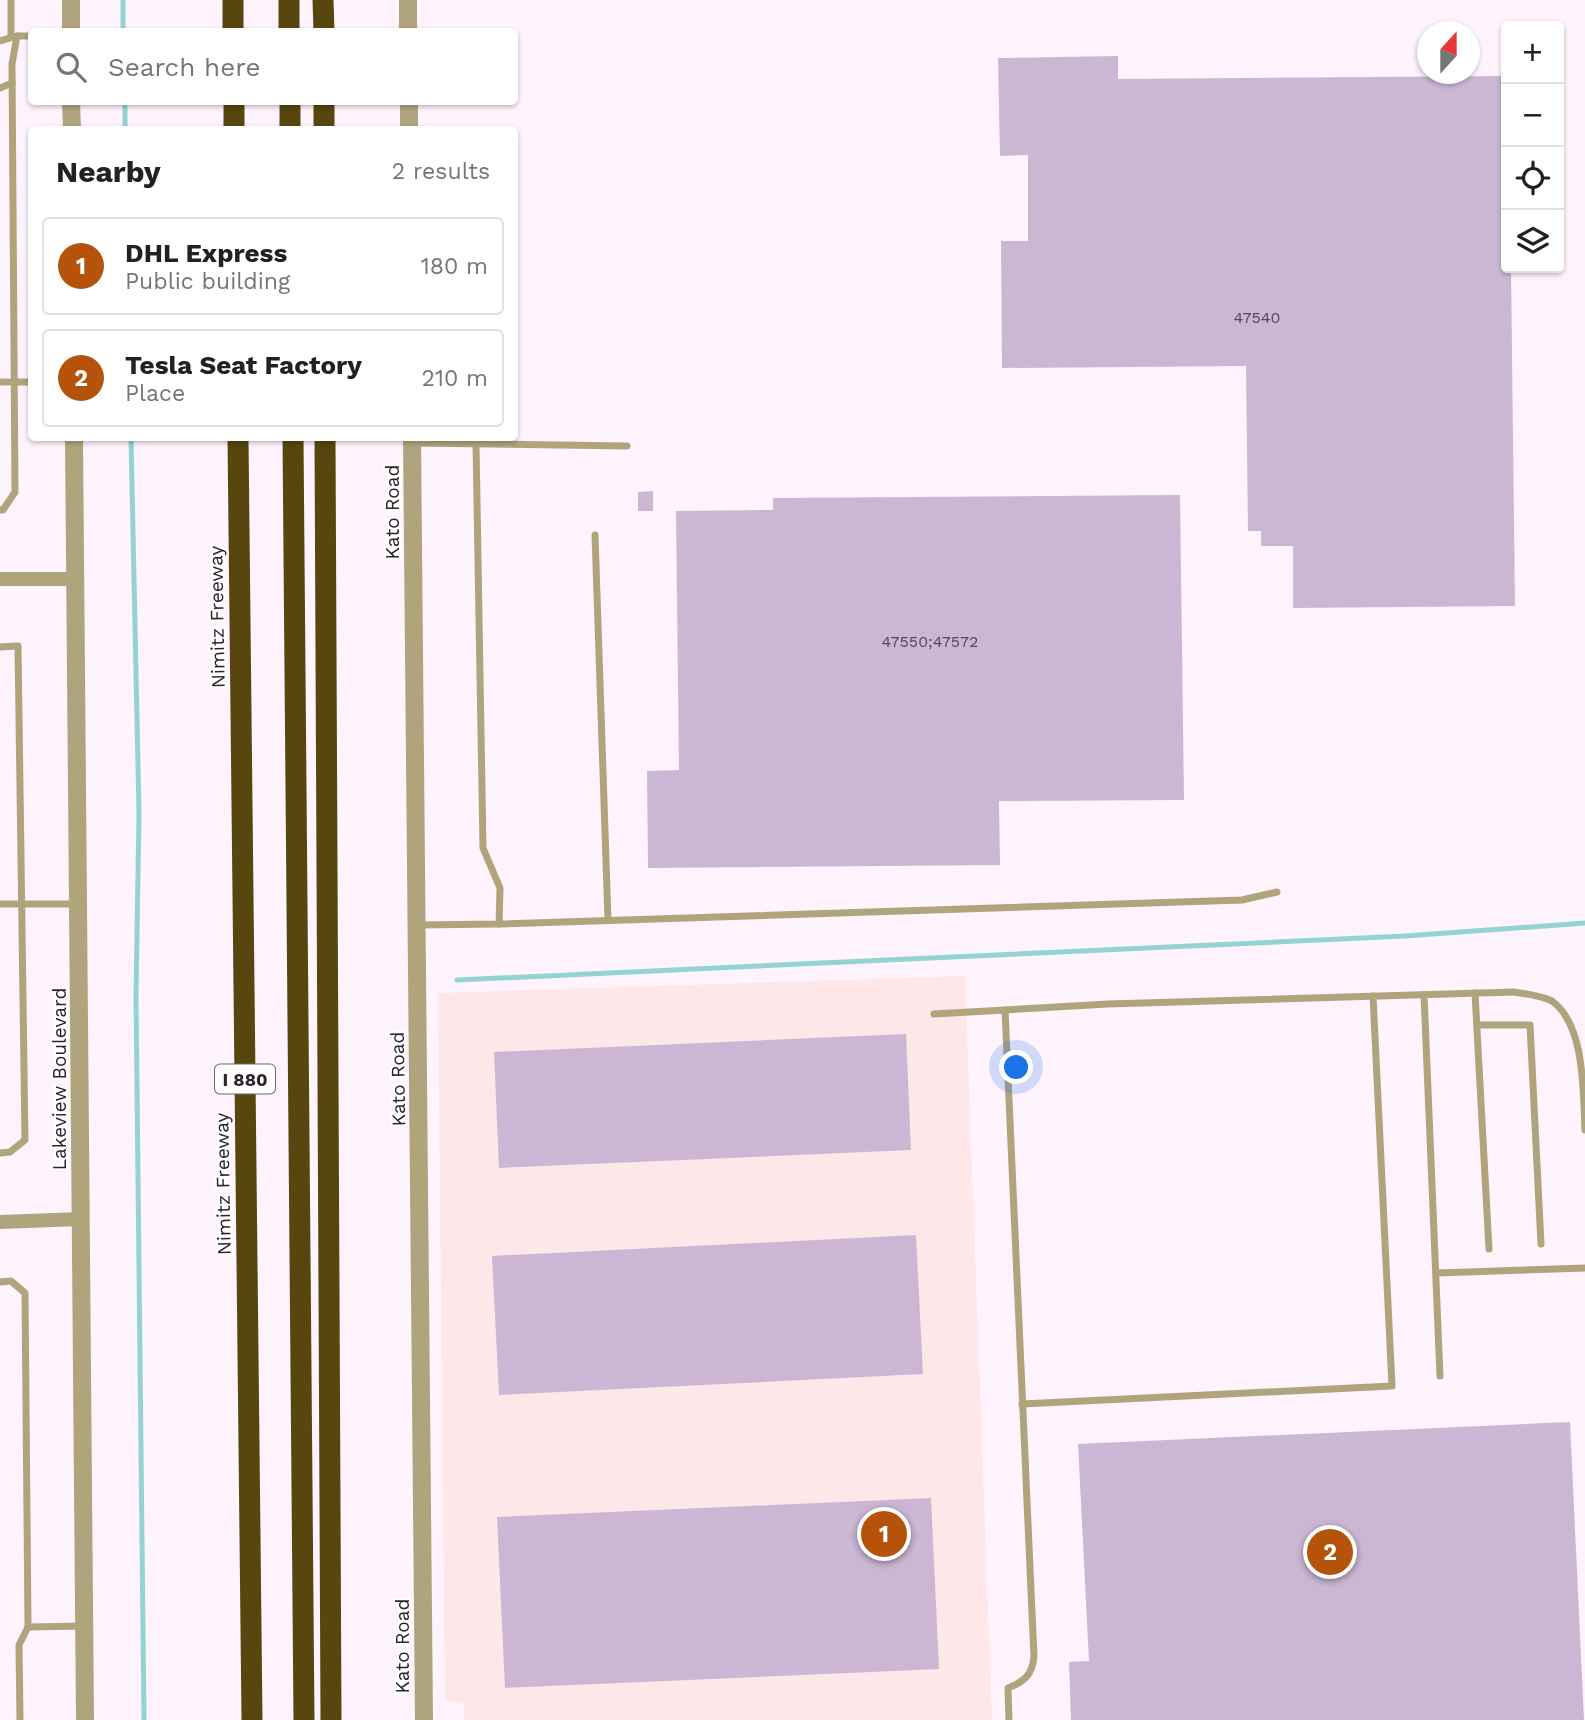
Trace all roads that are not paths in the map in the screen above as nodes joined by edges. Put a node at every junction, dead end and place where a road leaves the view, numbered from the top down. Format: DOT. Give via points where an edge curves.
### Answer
graph roads {
  1 [pos="11,0"];
  2 [pos="71,0"];
  3 [pos="233,0"];
  4 [pos="289,0"];
  5 [pos="323,0"];
  6 [pos="408,0"];
  7 [pos="71,28"];
  8 [pos="233,28"];
  9 [pos="289,28"];
  10 [pos="324,28"];
  11 [pos="408,28"];
  12 [pos="14,36"];
  13 [pos="28,36"];
  14 [pos="0,41"];
  15 [pos="12,83"];
  16 [pos="0,88"];
  17 [pos="71,105"];
  18 [pos="234,105"];
  19 [pos="290,105"];
  20 [pos="324,105"];
  21 [pos="409,105"];
  22 [pos="72,126"];
  23 [pos="234,126"];
  24 [pos="290,126"];
  25 [pos="324,126"];
  26 [pos="409,126"];
  27 [pos="0,382"];
  28 [pos="15,382"];
  29 [pos="28,382"];
  30 [pos="74,441"];
  31 [pos="238,441"];
  32 [pos="293,441"];
  33 [pos="325,441"];
  34 [pos="412,441"];
  35 [pos="428,441"];
  36 [pos="476,444"];
  37 [pos="627,446"];
  38 [pos="0,510"];
  39 [pos="596,535"];
  40 [pos="0,579"];
  41 [pos="75,579"];
  42 [pos="0,646"];
  43 [pos="1277,892"];
  44 [pos="22,903"];
  45 [pos="0,904"];
  46 [pos="78,904"];
  47 [pos="608,920"];
  48 [pos="499,923"];
  49 [pos="417,925"];
  50 [pos="1475,993"];
  51 [pos="1424,995"];
  52 [pos="1373,996"];
  53 [pos="1004,1010"];
  54 [pos="934,1014"];
  55 [pos="1477,1025"];
  56 [pos="1585,1130"];
  57 [pos="0,1153"];
  58 [pos="81,1219"];
  59 [pos="0,1222"];
  60 [pos="1541,1244"];
  61 [pos="1489,1249"];
  62 [pos="1585,1268"];
  63 [pos="1436,1273"];
  64 [pos="0,1282"];
  65 [pos="1440,1376"];
  66 [pos="1023,1405"];
  67 [pos="84,1626"];
  68 [pos="28,1627"];
  69 [pos="20,1720"];
  70 [pos="85,1720"];
  71 [pos="252,1720"];
  72 [pos="304,1720"];
  73 [pos="331,1720"];
  74 [pos="424,1720"];
  75 [pos="1009,1720"];
  1 -- 12 [label="lane"];
  2 -- 7 [label="street"];
  3 -- 8 [label="highway"];
  4 -- 9 [label="highway"];
  5 -- 10 [label="highway"];
  6 -- 11 [label="street"];
  12 -- 13 [label="lane"];
  12 -- 14 [label="lane"];
  12 -- 15 [label="lane"];
  15 -- 16 [label="lane"];
  15 -- 28 [label="lane"];
  17 -- 22 [label="street"];
  18 -- 23 [label="highway"];
  19 -- 24 [label="highway"];
  20 -- 25 [label="highway"];
  21 -- 26 [label="street"];
  27 -- 28 [label="lane"];
  28 -- 29 [label="lane"];
  28 -- 38 [label="lane" via="15,492"];
  30 -- 41 [label="street, Lakeview Boulevard"];
  31 -- 71 [label="highway, Nimitz Freeway / I 880"];
  32 -- 72 [label="highway, I 880"];
  33 -- 73 [label="highway"];
  34 -- 49 [label="street, Kato Road"];
  35 -- 36 [label="lane"];
  36 -- 37 [label="lane"];
  36 -- 48 [label="lane" via="483,848 500,888"];
  39 -- 47 [label="lane"];
  40 -- 41 [label="street"];
  41 -- 46 [label="street, Lakeview Boulevard"];
  42 -- 44 [label="lane" via="18,646"];
  43 -- 47 [label="lane" via="1242,900"];
  44 -- 45 [label="lane"];
  44 -- 46 [label="lane"];
  44 -- 57 [label="lane" via="25,1140 10,1152"];
  46 -- 58 [label="street, Lakeview Boulevard"];
  47 -- 48 [label="lane"];
  48 -- 49 [label="lane"];
  49 -- 74 [label="street, Kato Road"];
  50 -- 51 [label="lane"];
  50 -- 55 [label="lane"];
  50 -- 56 [label="lane" via="1536,995 1567,1015 1577,1030 1581,1052"];
  51 -- 52 [label="lane"];
  51 -- 63 [label="lane"];
  52 -- 53 [label="lane"];
  52 -- 66 [label="lane" via="1392,1385"];
  53 -- 54 [label="lane"];
  53 -- 66 [label="lane"];
  55 -- 60 [label="lane" via="1530,1025"];
  55 -- 61 [label="lane"];
  58 -- 59 [label="street"];
  58 -- 67 [label="street, Lakeview Boulevard"];
  62 -- 63 [label="lane"];
  63 -- 65 [label="lane"];
  64 -- 68 [label="lane" via="11,1281 25,1293"];
  66 -- 75 [label="lane" via="1034,1657 1026,1680 1008,1688"];
  67 -- 68 [label="lane"];
  67 -- 70 [label="street, Lakeview Boulevard"];
  68 -- 69 [label="lane" via="19,1645"];
}
